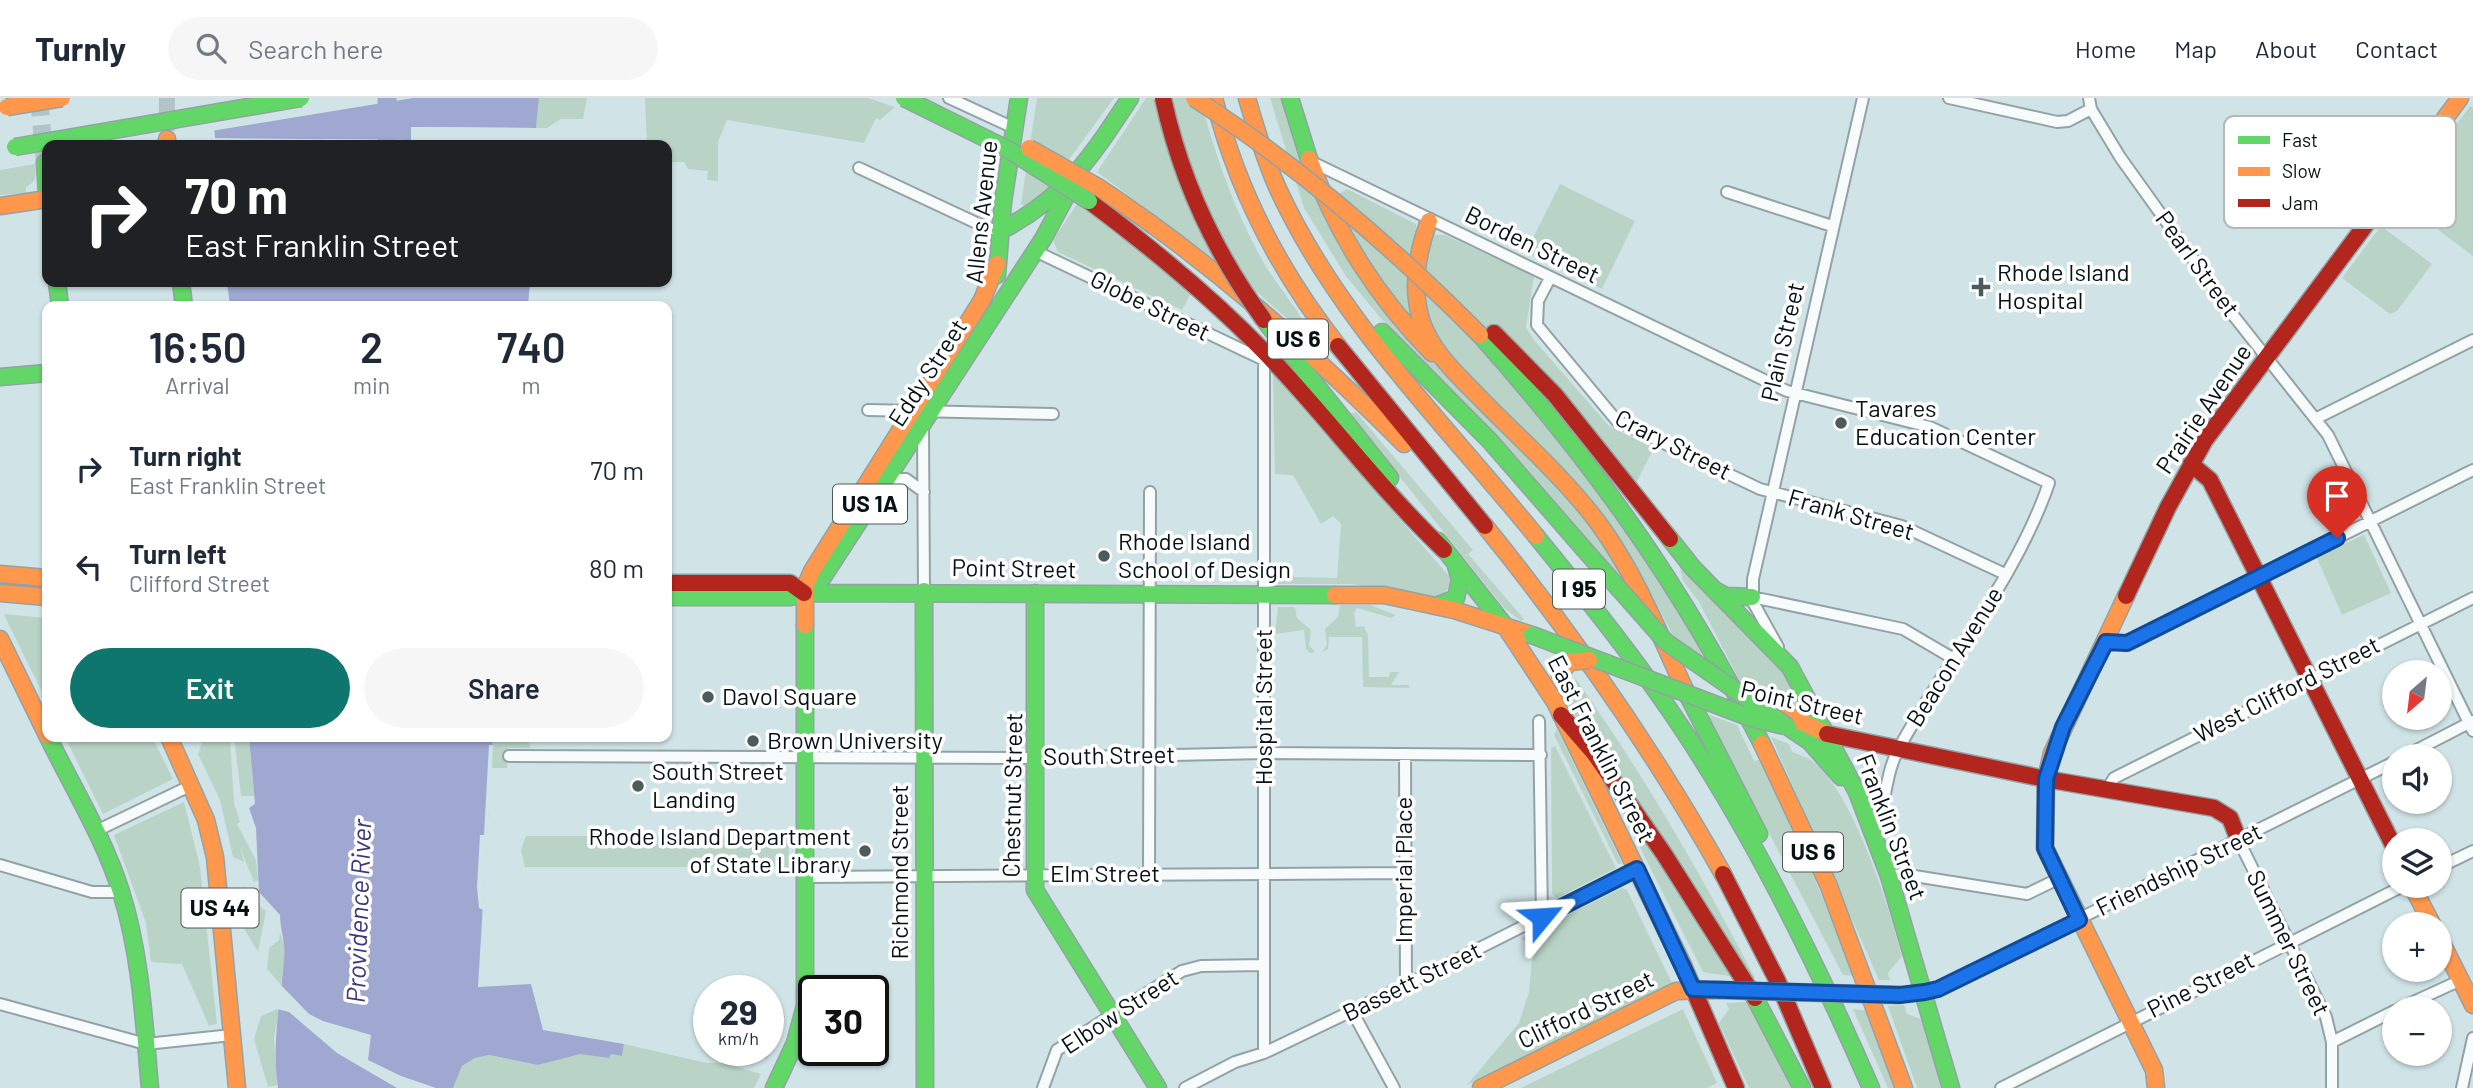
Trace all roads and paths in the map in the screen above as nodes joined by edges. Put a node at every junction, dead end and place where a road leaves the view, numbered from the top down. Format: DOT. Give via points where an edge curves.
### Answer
graph roads {
  1 [pos="62,98"];
  2 [pos="301,98"];
  3 [pos="904,98"];
  4 [pos="916,98"];
  5 [pos="949,98"];
  6 [pos="1019,98"];
  7 [pos="1129,98"];
  8 [pos="1163,98"];
  9 [pos="1194,98"];
  10 [pos="1214,98"];
  11 [pos="1247,98"];
  12 [pos="1290,98"];
  13 [pos="1863,98"];
  14 [pos="1949,98"];
  15 [pos="2460,98"];
  16 [pos="2090,103"];
  17 [pos="4,108"];
  18 [pos="2447,116"];
  19 [pos="1014,128"];
  20 [pos="55,140"];
  21 [pos="42,142"];
  22 [pos="8,148"];
  23 [pos="1309,159"];
  24 [pos="859,168"];
  25 [pos="1081,169"];
  26 [pos="1727,192"];
  27 [pos="1094,194"];
  28 [pos="42,200"];
  29 [pos="0,206"];
  30 [pos="1429,221"];
  31 [pos="1832,226"];
  32 [pos="2363,228"];
  33 [pos="1000,230"];
  34 [pos="1035,251"];
  35 [pos="1308,251"];
  36 [pos="997,264"];
  37 [pos="1550,278"];
  38 [pos="984,329"];
  39 [pos="1484,331"];
  40 [pos="2473,340"];
  41 [pos="2267,356"];
  42 [pos="1264,360"];
  43 [pos="42,373"];
  44 [pos="0,377"];
  45 [pos="1469,387"];
  46 [pos="1795,394"];
  47 [pos="868,410"];
  48 [pos="911,410"];
  49 [pos="1053,414"];
  50 [pos="1331,416"];
  51 [pos="927,417"];
  52 [pos="2317,418"];
  53 [pos="2191,464"];
  54 [pos="2473,471"];
  55 [pos="886,479"];
  56 [pos="2049,483"];
  57 [pos="924,492"];
  58 [pos="1150,492"];
  59 [pos="1772,492"];
  60 [pos="1476,517"];
  61 [pos="2369,523"];
  62 [pos="1456,565"];
  63 [pos="0,574"];
  64 [pos="2005,574"];
  65 [pos="2260,577"];
  66 [pos="42,578"];
  67 [pos="672,583"];
  68 [pos="1710,587"];
  69 [pos="924,591"];
  70 [pos="0,593"];
  71 [pos="804,593"];
  72 [pos="1035,593"];
  73 [pos="1264,593"];
  74 [pos="1149,594"];
  75 [pos="1349,595"];
  76 [pos="42,597"];
  77 [pos="672,597"];
  78 [pos="1752,597"];
  79 [pos="2473,598"];
  80 [pos="1436,606"];
  81 [pos="2419,624"];
  82 [pos="1505,625"];
  83 [pos="0,639"];
  84 [pos="2106,642"];
  85 [pos="1529,659"];
  86 [pos="1954,659"];
  87 [pos="1593,660"];
  88 [pos="1790,667"];
  89 [pos="2309,678"];
  90 [pos="1729,688"];
  91 [pos="1558,708"];
  92 [pos="1539,721"];
  93 [pos="42,724"];
  94 [pos="2472,724"];
  95 [pos="1788,727"];
  96 [pos="1827,734"];
  97 [pos="51,742"];
  98 [pos="171,742"];
  99 [pos="2430,744"];
  100 [pos="1899,748"];
  101 [pos="1265,753"];
  102 [pos="1405,754"];
  103 [pos="1149,755"];
  104 [pos="1541,755"];
  105 [pos="509,757"];
  106 [pos="804,758"];
  107 [pos="923,758"];
  108 [pos="1036,758"];
  109 [pos="2382,768"];
  110 [pos="2046,779"];
  111 [pos="2360,780"];
  112 [pos="192,785"];
  113 [pos="2107,789"];
  114 [pos="1861,806"];
  115 [pos="2384,828"];
  116 [pos="96,831"];
  117 [pos="1872,835"];
  118 [pos="2239,841"];
  119 [pos="2473,851"];
  120 [pos="2452,861"];
  121 [pos="0,865"];
  122 [pos="1637,869"];
  123 [pos="1404,873"];
  124 [pos="1034,874"];
  125 [pos="1149,874"];
  126 [pos="1266,874"];
  127 [pos="923,876"];
  128 [pos="1889,876"];
  129 [pos="807,877"];
  130 [pos="2057,879"];
  131 [pos="121,892"];
  132 [pos="2382,896"];
  133 [pos="1542,917"];
  134 [pos="2079,920"];
  135 [pos="2288,942"];
  136 [pos="1809,954"];
  137 [pos="2452,962"];
  138 [pos="1264,965"];
  139 [pos="2461,980"];
  140 [pos="1406,985"];
  141 [pos="1693,989"];
  142 [pos="1925,992"];
  143 [pos="2426,996"];
  144 [pos="0,1004"];
  145 [pos="2473,1005"];
  146 [pos="1352,1011"];
  147 [pos="1113,1014"];
  148 [pos="2382,1017"];
  149 [pos="2129,1022"];
  150 [pos="232,1035"];
  151 [pos="2473,1038"];
  152 [pos="2332,1042"];
  153 [pos="146,1044"];
  154 [pos="1264,1053"];
  155 [pos="780,1086"];
  156 [pos="150,1088"];
  157 [pos="237,1088"];
  158 [pos="925,1088"];
  159 [pos="1042,1088"];
  160 [pos="1158,1088"];
  161 [pos="1185,1088"];
  162 [pos="1394,1088"];
  163 [pos="1481,1088"];
  164 [pos="1736,1088"];
  165 [pos="1802,1088"];
  166 [pos="1824,1088"];
  167 [pos="1871,1088"];
  168 [pos="1904,1088"];
  169 [pos="1951,1088"];
  170 [pos="2001,1088"];
  171 [pos="2155,1088"];
  172 [pos="2332,1088"];
  173 [pos="2462,1088"];
  1 -- 17 [label="main road, bridge"];
  2 -- 20 [label="main road, bridge"];
  3 -- 27 [label="main road, bridge"];
  4 -- 27 [label="main road, US 6, bridge" via="994,130"];
  5 -- 19 [label="street"];
  6 -- 19 [label="main road, Allens Avenue / US 1A"];
  7 -- 25 [label="main road, Eddy Street"];
  8 -- 50 [label="main road, bridge" via="1184,177 1217,250"];
  9 -- 39 [label="main road, bridge" via="1293,164 1447,288"];
  10 -- 60 [label="main road, I 95" via="1240,181 1288,279"];
  11 -- 35 [label="main road, I 95" via="1274,181"];
  12 -- 23 [label="main road"];
  13 -- 31 [label="street, Plain Street"];
  14 -- 16 [label="street, Pearl Street" via="2057,122 2068,121"];
  15 -- 18 [label="main road, Prairie Avenue"];
  16 -- 41 [label="street, Pearl Street" via="2128,168"];
  19 -- 33 [label="main road, Allens Avenue / US 1A"];
  21 -- 22 [label="main road, bridge"];
  23 -- 30 [label="street, Borden Street"];
  23 -- 45 [label="main road" via="1336,226 1364,275 1409,330"];
  24 -- 33 [label="street"];
  25 -- 33 [label="main road, Eddy Street" via="1049,205"];
  25 -- 34 [label="main road, Eddy Street"];
  26 -- 31 [label="street"];
  27 -- 50 [label="main road"];
  27 -- 60 [label="main road, US 6" via="1195,253 1278,321"];
  28 -- 29 [label="main road"];
  30 -- 37 [label="street, Borden Street"];
  30 -- 45 [label="main road" via="1416,260 1420,313 1436,349"];
  31 -- 46 [label="street, Plain Street"];
  32 -- 41 [label="main road, Prairie Avenue"];
  33 -- 36 [label="main road, Allens Avenue / US 1A"];
  34 -- 38 [label="main road, Eddy Street"];
  34 -- 42 [label="street, Globe Street"];
  35 -- 90 [label="main road, bridge" via="1490,441 1660,636"];
  35 -- 136 [label="main road, I 95" via="1355,317 1580,589 1652,685 1735,816"];
  36 -- 38 [label="main road, Allens Avenue / US 1A" via="995,304"];
  36 -- 48 [label="main road, Eddy Street / US 1A" via="982,300"];
  37 -- 46 [label="street, Borden Street"];
  37 -- 59 [label="street, Crary Street" via="1538,301 1537,325 1610,415"];
  38 -- 51 [label="main road, Eddy Street / US 1A"];
  39 -- 68 [label="main road" via="1555,395"];
  39 -- 168 [label="main road, US 6" via="1611,494 1716,659 1820,868"];
  40 -- 52 [label="street"];
  41 -- 52 [label="street, Pearl Street"];
  41 -- 53 [label="main road, Prairie Avenue"];
  42 -- 73 [label="street, Hospital Street"];
  43 -- 44 [label="main road"];
  45 -- 136 [label="main road" via="1586,507 1632,574 1762,841"];
  46 -- 56 [label="street, Borden Street" via="1930,427"];
  46 -- 59 [label="street, Plain Street"];
  47 -- 48 [label="street"];
  48 -- 51 [label="street"];
  48 -- 71 [label="main road, Eddy Street / US 1A" via="812,571"];
  49 -- 51 [label="street"];
  50 -- 62 [label="main road, East Franklin Street"];
  51 -- 55 [label="main road, Eddy Street / US 1A"];
  51 -- 57 [label="street, Richmond Street"];
  52 -- 61 [label="street, Pearl Street"];
  53 -- 65 [label="main road" via="2210,480"];
  53 -- 84 [label="main road, Prairie Avenue"];
  54 -- 61 [label="street"];
  55 -- 57 [label="street" via="906,480"];
  55 -- 71 [label="main road, Eddy Street / US 1A" via="823,576"];
  56 -- 64 [label="street, Beacon Avenue"];
  57 -- 69 [label="street, Richmond Street"];
  58 -- 74 [label="street"];
  59 -- 64 [label="street, Frank Street" via="1902,526"];
  59 -- 78 [label="street, Plain Street"];
  60 -- 166 [label="main road, I 95" via="1599,675 1684,804 1758,940"];
  61 -- 65 [label="street"];
  61 -- 81 [label="street, Pearl Street"];
  62 -- 80 [label="main road" via="1460,580 1456,598"];
  62 -- 82 [label="main road, East Franklin Street"];
  63 -- 66 [label="main road"];
  64 -- 86 [label="street, Beacon Avenue"];
  65 -- 84 [label="street" via="2127,643"];
  65 -- 89 [label="main road"];
  67 -- 71 [label="main road, Point Street" via="790,583"];
  68 -- 78 [label="main road" via="1726,596"];
  68 -- 88 [label="main road"];
  69 -- 71 [label="main road, Point Street"];
  69 -- 72 [label="main road, Point Street"];
  69 -- 107 [label="main road, Richmond Street"];
  70 -- 76 [label="main road"];
  71 -- 77 [label="main road, Point Street" via="790,597"];
  71 -- 106 [label="main road, Eddy Street"];
  72 -- 74 [label="main road, Point Street"];
  72 -- 108 [label="main road, Chestnut Street"];
  73 -- 74 [label="main road, Point Street"];
  73 -- 75 [label="main road, Point Street"];
  73 -- 101 [label="street, Hospital Street"];
  74 -- 103 [label="street"];
  75 -- 80 [label="main road, Point Street"];
  75 -- 85 [label="main road, Point Street" via="1472,627 1500,638"];
  78 -- 86 [label="street" via="1903,629"];
  78 -- 88 [label="street, Franklin Street"];
  79 -- 81 [label="street, West Clifford Street"];
  80 -- 82 [label="main road, Point Street"];
  81 -- 89 [label="street, West Clifford Street"];
  81 -- 94 [label="street, Pearl Street"];
  82 -- 85 [label="main road, East Franklin Street"];
  82 -- 87 [label="main road, Point Street, bridge"];
  83 -- 93 [label="main road"];
  84 -- 110 [label="main road, Prairie Avenue" via="2063,727"];
  85 -- 91 [label="main road, East Franklin Street"];
  86 -- 100 [label="street, Beacon Avenue"];
  87 -- 91 [label="main road, bridge" via="1567,662 1558,675"];
  87 -- 95 [label="main road, Point Street, bridge" via="1751,718"];
  88 -- 96 [label="main road, Franklin Street"];
  89 -- 111 [label="main road"];
  89 -- 113 [label="street, West Clifford Street" via="2114,778"];
  90 -- 95 [label="main road, bridge"];
  90 -- 96 [label="main road, bridge"];
  91 -- 122 [label="main road, East Franklin Street"];
  91 -- 165 [label="main road" via="1705,913 1753,992"];
  92 -- 104 [label="street"];
  94 -- 99 [label="street"];
  95 -- 96 [label="main road, Point Street"];
  95 -- 114 [label="main road" via="1832,765"];
  96 -- 100 [label="main road, Point Street"];
  96 -- 114 [label="main road, Franklin Street"];
  97 -- 116 [label="main road"];
  98 -- 112 [label="main road, US 44"];
  100 -- 110 [label="main road, Point Street"];
  100 -- 117 [label="street, Beacon Avenue"];
  101 -- 102 [label="street, South Street"];
  101 -- 103 [label="street, South Street"];
  101 -- 126 [label="street, Hospital Street"];
  102 -- 104 [label="street, South Street"];
  102 -- 123 [label="street, Imperial Place"];
  103 -- 108 [label="street, South Street"];
  103 -- 125 [label="street"];
  104 -- 133 [label="street"];
  105 -- 106 [label="street, South Street"];
  106 -- 107 [label="street, South Street"];
  106 -- 129 [label="main road, Eddy Street"];
  107 -- 108 [label="street, South Street"];
  107 -- 127 [label="main road, Richmond Street"];
  108 -- 124 [label="main road, Chestnut Street"];
  109 -- 111 [label="street, Friendship Street"];
  110 -- 113 [label="main road, Point Street"];
  110 -- 130 [label="main road, Prairie Avenue" via="2044,840"];
  111 -- 115 [label="main road"];
  111 -- 118 [label="street, Friendship Street"];
  112 -- 116 [label="street"];
  112 -- 150 [label="main road, US 44" via="215,857"];
  113 -- 118 [label="main road, Point Street" via="2222,812 2230,818"];
  114 -- 117 [label="main road, Franklin Street"];
  116 -- 131 [label="main road"];
  117 -- 128 [label="main road, Franklin Street"];
  118 -- 134 [label="street, Friendship Street"];
  118 -- 135 [label="street, Summer Street"];
  119 -- 120 [label="street"];
  121 -- 131 [label="street" via="92,892"];
  122 -- 133 [label="street, Bassett Street"];
  122 -- 141 [label="main road, East Franklin Street"];
  123 -- 126 [label="street, Elm Street"];
  123 -- 140 [label="street, Imperial Place"];
  124 -- 125 [label="street, Elm Street"];
  124 -- 127 [label="street, Elm Street"];
  124 -- 147 [label="main road, Chestnut Street" via="1035,890"];
  125 -- 126 [label="street, Elm Street"];
  126 -- 138 [label="street, Hospital Street"];
  127 -- 129 [label="street, Elm Street"];
  127 -- 158 [label="main road, Richmond Street"];
  128 -- 130 [label="street" via="1902,874 2026,894"];
  128 -- 142 [label="main road, Franklin Street"];
  129 -- 155 [label="main road, Eddy Street" via="806,1006"];
  130 -- 134 [label="main road"];
  131 -- 153 [label="main road"];
  132 -- 135 [label="street, Pine Street"];
  133 -- 140 [label="street, Bassett Street"];
  134 -- 142 [label="street, Friendship Street"];
  134 -- 149 [label="main road"];
  135 -- 149 [label="street, Pine Street"];
  135 -- 152 [label="street, Summer Street" via="2326,1017"];
  136 -- 167 [label="main road, I 95"];
  137 -- 139 [label="main road"];
  138 -- 147 [label="street, Elbow Street" via="1191,968"];
  138 -- 154 [label="street, Hospital Street"];
  139 -- 143 [label="street"];
  139 -- 145 [label="main road"];
  140 -- 146 [label="street, Bassett Street"];
  141 -- 142 [label="main road, Clifford Street, bridge"];
  141 -- 163 [label="main road, Clifford Street" via="1676,991"];
  141 -- 164 [label="main road, East Franklin Street"];
  142 -- 169 [label="main road, Franklin Street"];
  144 -- 153 [label="street"];
  146 -- 154 [label="street, Bassett Street"];
  146 -- 162 [label="street"];
  147 -- 159 [label="street, Elbow Street" via="1057,1049"];
  147 -- 160 [label="main road, Chestnut Street"];
  148 -- 152 [label="street"];
  149 -- 170 [label="street, Pine Street"];
  149 -- 171 [label="main road" via="2154,1070"];
  150 -- 153 [label="street"];
  150 -- 157 [label="main road, US 44"];
  151 -- 173 [label="street"];
  152 -- 172 [label="street, Summer Street"];
  153 -- 156 [label="main road"];
  154 -- 161 [label="street, Bassett Street" via="1235,1062"];
}
